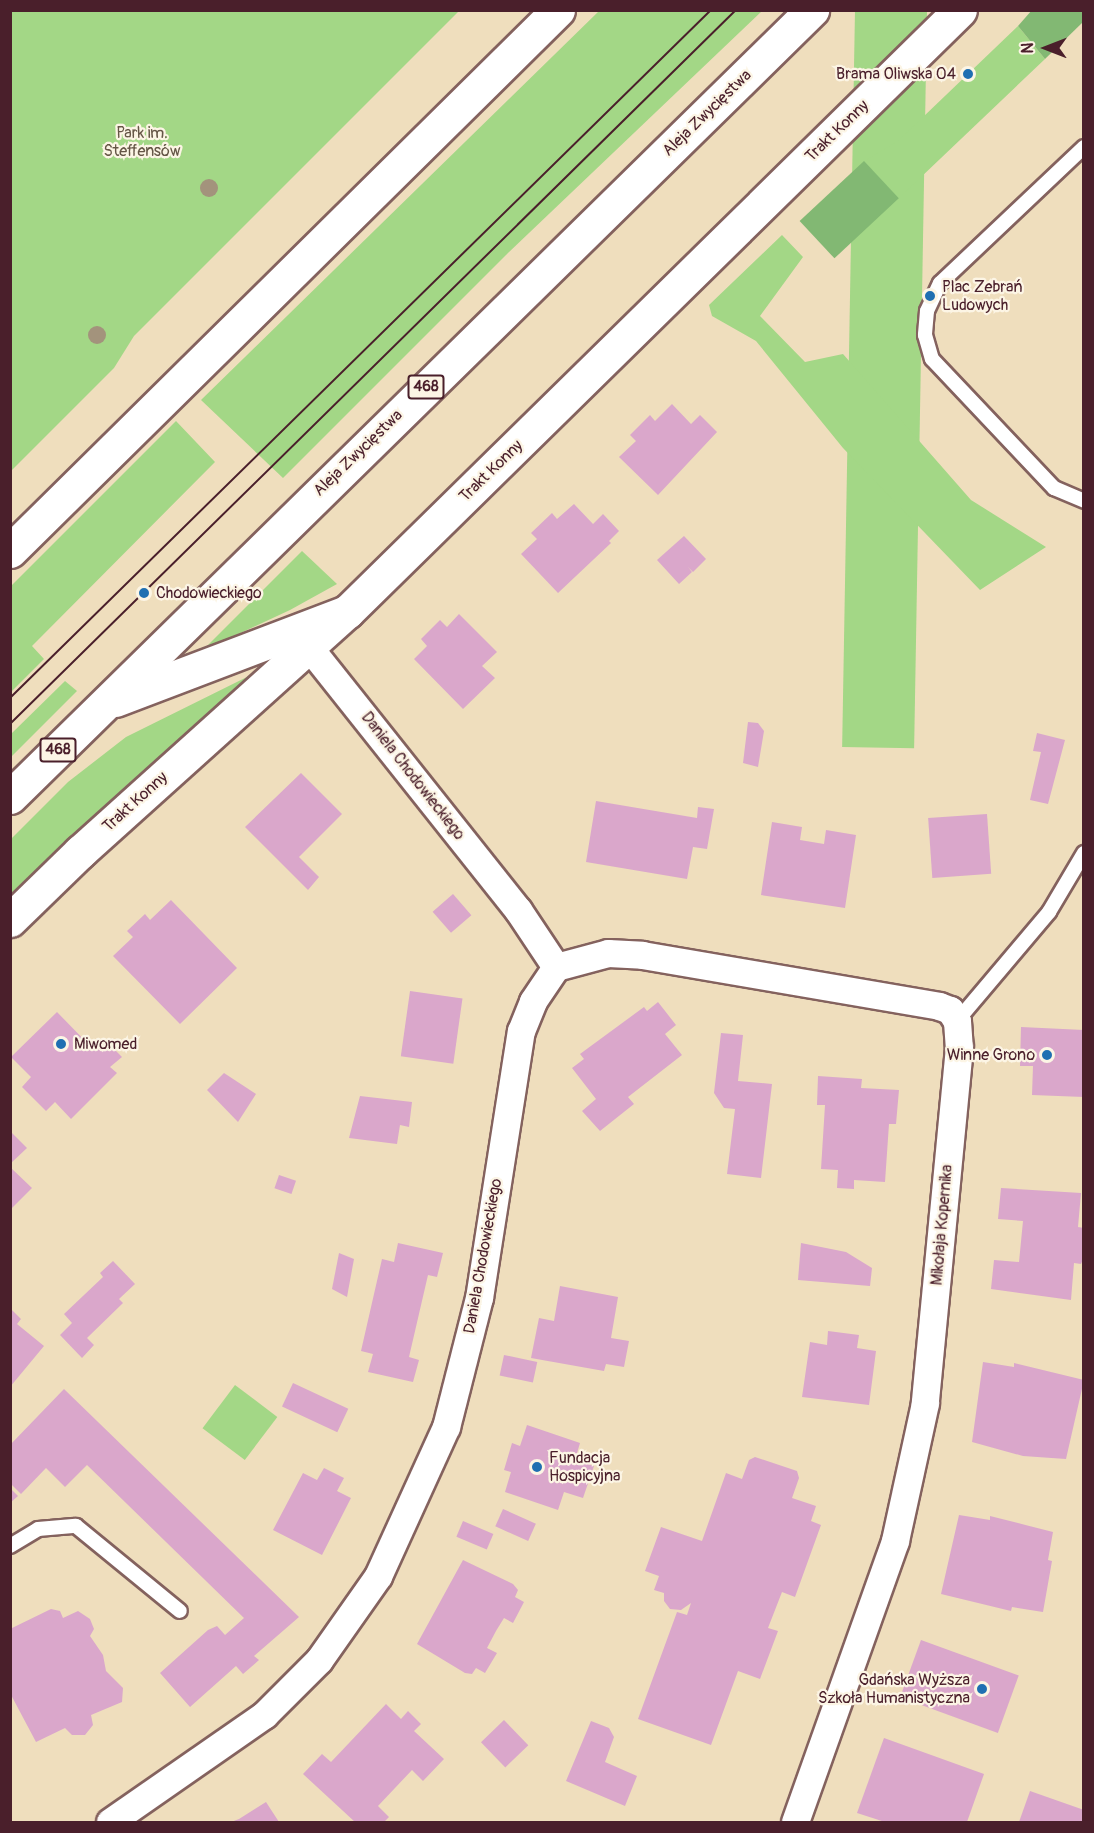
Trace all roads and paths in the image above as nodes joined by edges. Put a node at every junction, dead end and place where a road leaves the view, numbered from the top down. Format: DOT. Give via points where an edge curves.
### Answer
graph roads {
  1 [pos="558,10"];
  2 [pos="812,10"];
  3 [pos="960,10"];
  4 [pos="1083,147"];
  5 [pos="1083,501"];
  6 [pos="10,551"];
  7 [pos="346,612"];
  8 [pos="308,646"];
  9 [pos="105,704"];
  10 [pos="10,796"];
  11 [pos="1083,853"];
  12 [pos="10,920"];
  13 [pos="556,966"];
  14 [pos="957,1021"];
  15 [pos="10,1546"];
  16 [pos="180,1611"];
  17 [pos="110,1822"];
  18 [pos="795,1822"];
  1 -- 6 [label="main road"];
  2 -- 9 [label="main road, Aleja Zwycięstwa / 468"];
  3 -- 7 [label="main road, Trakt Konny"];
  4 -- 5 [label="lane" via="940,283 927,311 925,335 932,358 1054,488"];
  7 -- 8 [label="main road, Trakt Konny"];
  7 -- 9 [label="main road"];
  8 -- 12 [label="main road, Trakt Konny"];
  8 -- 13 [label="street, Daniela Chodowieckiego" via="518,910"];
  9 -- 10 [label="main road, Aleja Zwycięstwa / 468"];
  11 -- 14 [label="lane" via="1049,912"];
  13 -- 14 [label="street" via="608,953 642,955 939,1006 950,1010"];
  13 -- 17 [label="street, Daniela Chodowieckiego" via="533,1001 521,1031 479,1298 446,1427 378,1576 319,1660 264,1715"];
  14 -- 18 [label="street, Mikołaja Kopernika" via="959,1047 925,1403 895,1541"];
  15 -- 16 [label="lane" via="38,1529 76,1526"];
}
